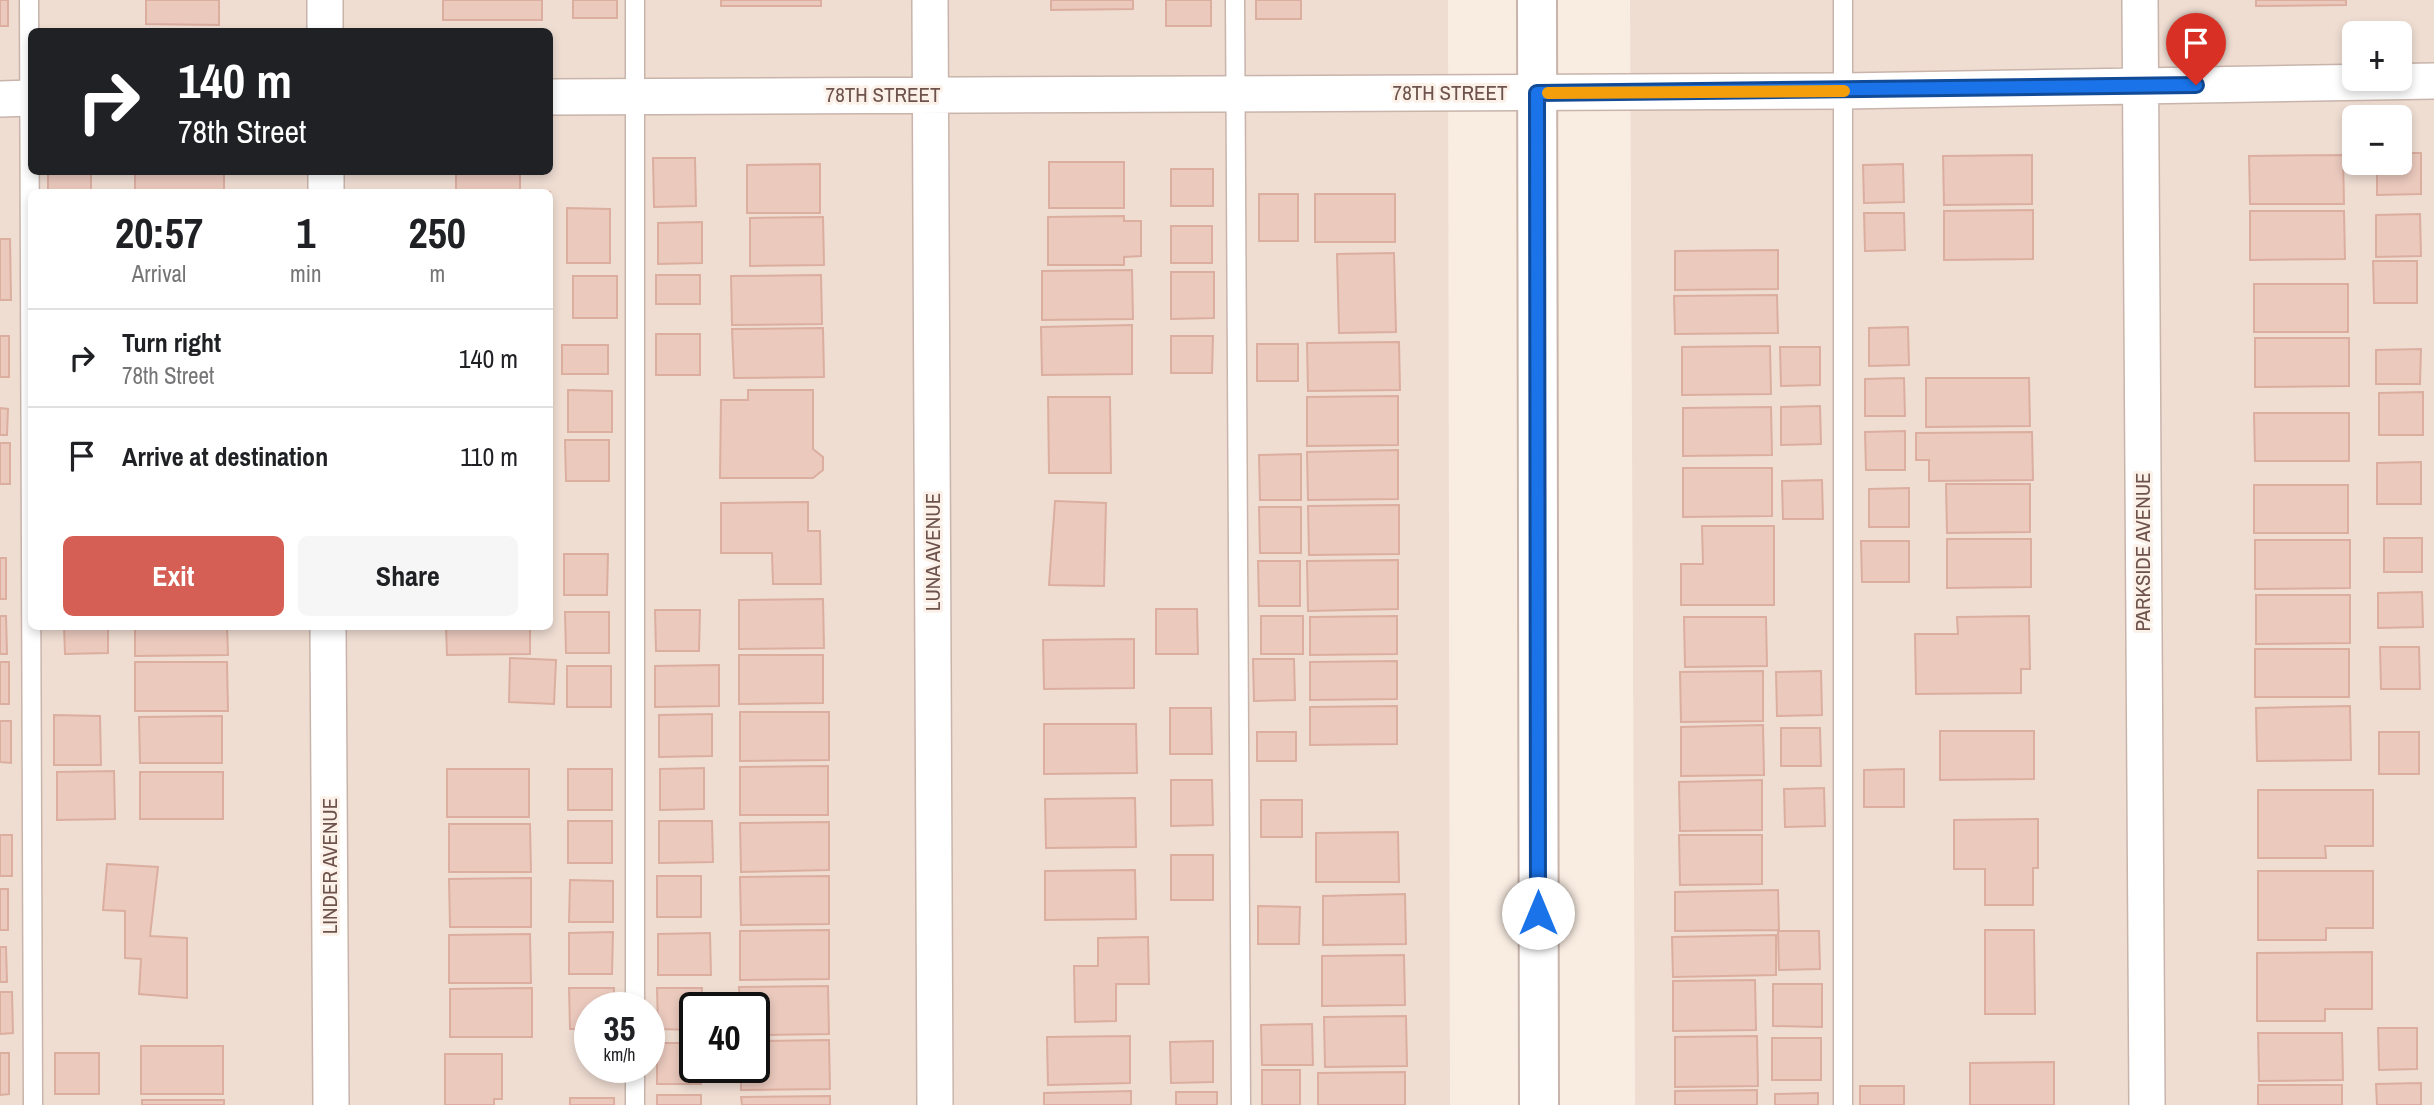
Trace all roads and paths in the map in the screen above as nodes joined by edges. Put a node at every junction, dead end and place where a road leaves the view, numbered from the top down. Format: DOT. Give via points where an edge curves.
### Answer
graph roads {
  1 [pos="29,0"];
  2 [pos="325,0"];
  3 [pos="635,0"];
  4 [pos="930,0"];
  5 [pos="1235,0"];
  6 [pos="1537,0"];
  7 [pos="1843,0"];
  8 [pos="2140,0"];
  9 [pos="325,28"];
  10 [pos="2434,81"];
  11 [pos="2141,86"];
  12 [pos="1843,91"];
  13 [pos="1236,93"];
  14 [pos="1537,93"];
  15 [pos="930,95"];
  16 [pos="553,97"];
  17 [pos="635,97"];
  18 [pos="20,98"];
  19 [pos="328,630"];
  20 [pos="635,992"];
  21 [pos="635,1083"];
  22 [pos="33,1105"];
  23 [pos="331,1105"];
  24 [pos="635,1105"];
  25 [pos="935,1105"];
  26 [pos="1241,1105"];
  27 [pos="1539,1105"];
  28 [pos="1843,1105"];
  29 [pos="2147,1105"];
  1 -- 18 [label="lane"];
  2 -- 9 [label="street"];
  3 -- 17 [label="lane"];
  4 -- 15 [label="street, LUNA AVENUE"];
  5 -- 13 [label="lane"];
  6 -- 14 [label="street"];
  7 -- 12 [label="lane"];
  8 -- 11 [label="street, PARKSIDE AVENUE"];
  10 -- 11 [label="street, 78TH STREET"];
  11 -- 12 [label="street, 78TH STREET"];
  11 -- 29 [label="street, PARKSIDE AVENUE"];
  12 -- 14 [label="street, 78TH STREET"];
  12 -- 28 [label="lane"];
  13 -- 14 [label="street, 78TH STREET"];
  13 -- 15 [label="street, 78TH STREET"];
  13 -- 26 [label="lane"];
  14 -- 27 [label="street"];
  15 -- 17 [label="street, 78TH STREET"];
  15 -- 25 [label="street, LUNA AVENUE"];
  16 -- 17 [label="street, 78TH STREET"];
  17 -- 20 [label="lane"];
  18 -- 22 [label="lane"];
  19 -- 23 [label="street, LINDER AVENUE"];
  21 -- 24 [label="lane"];
}
